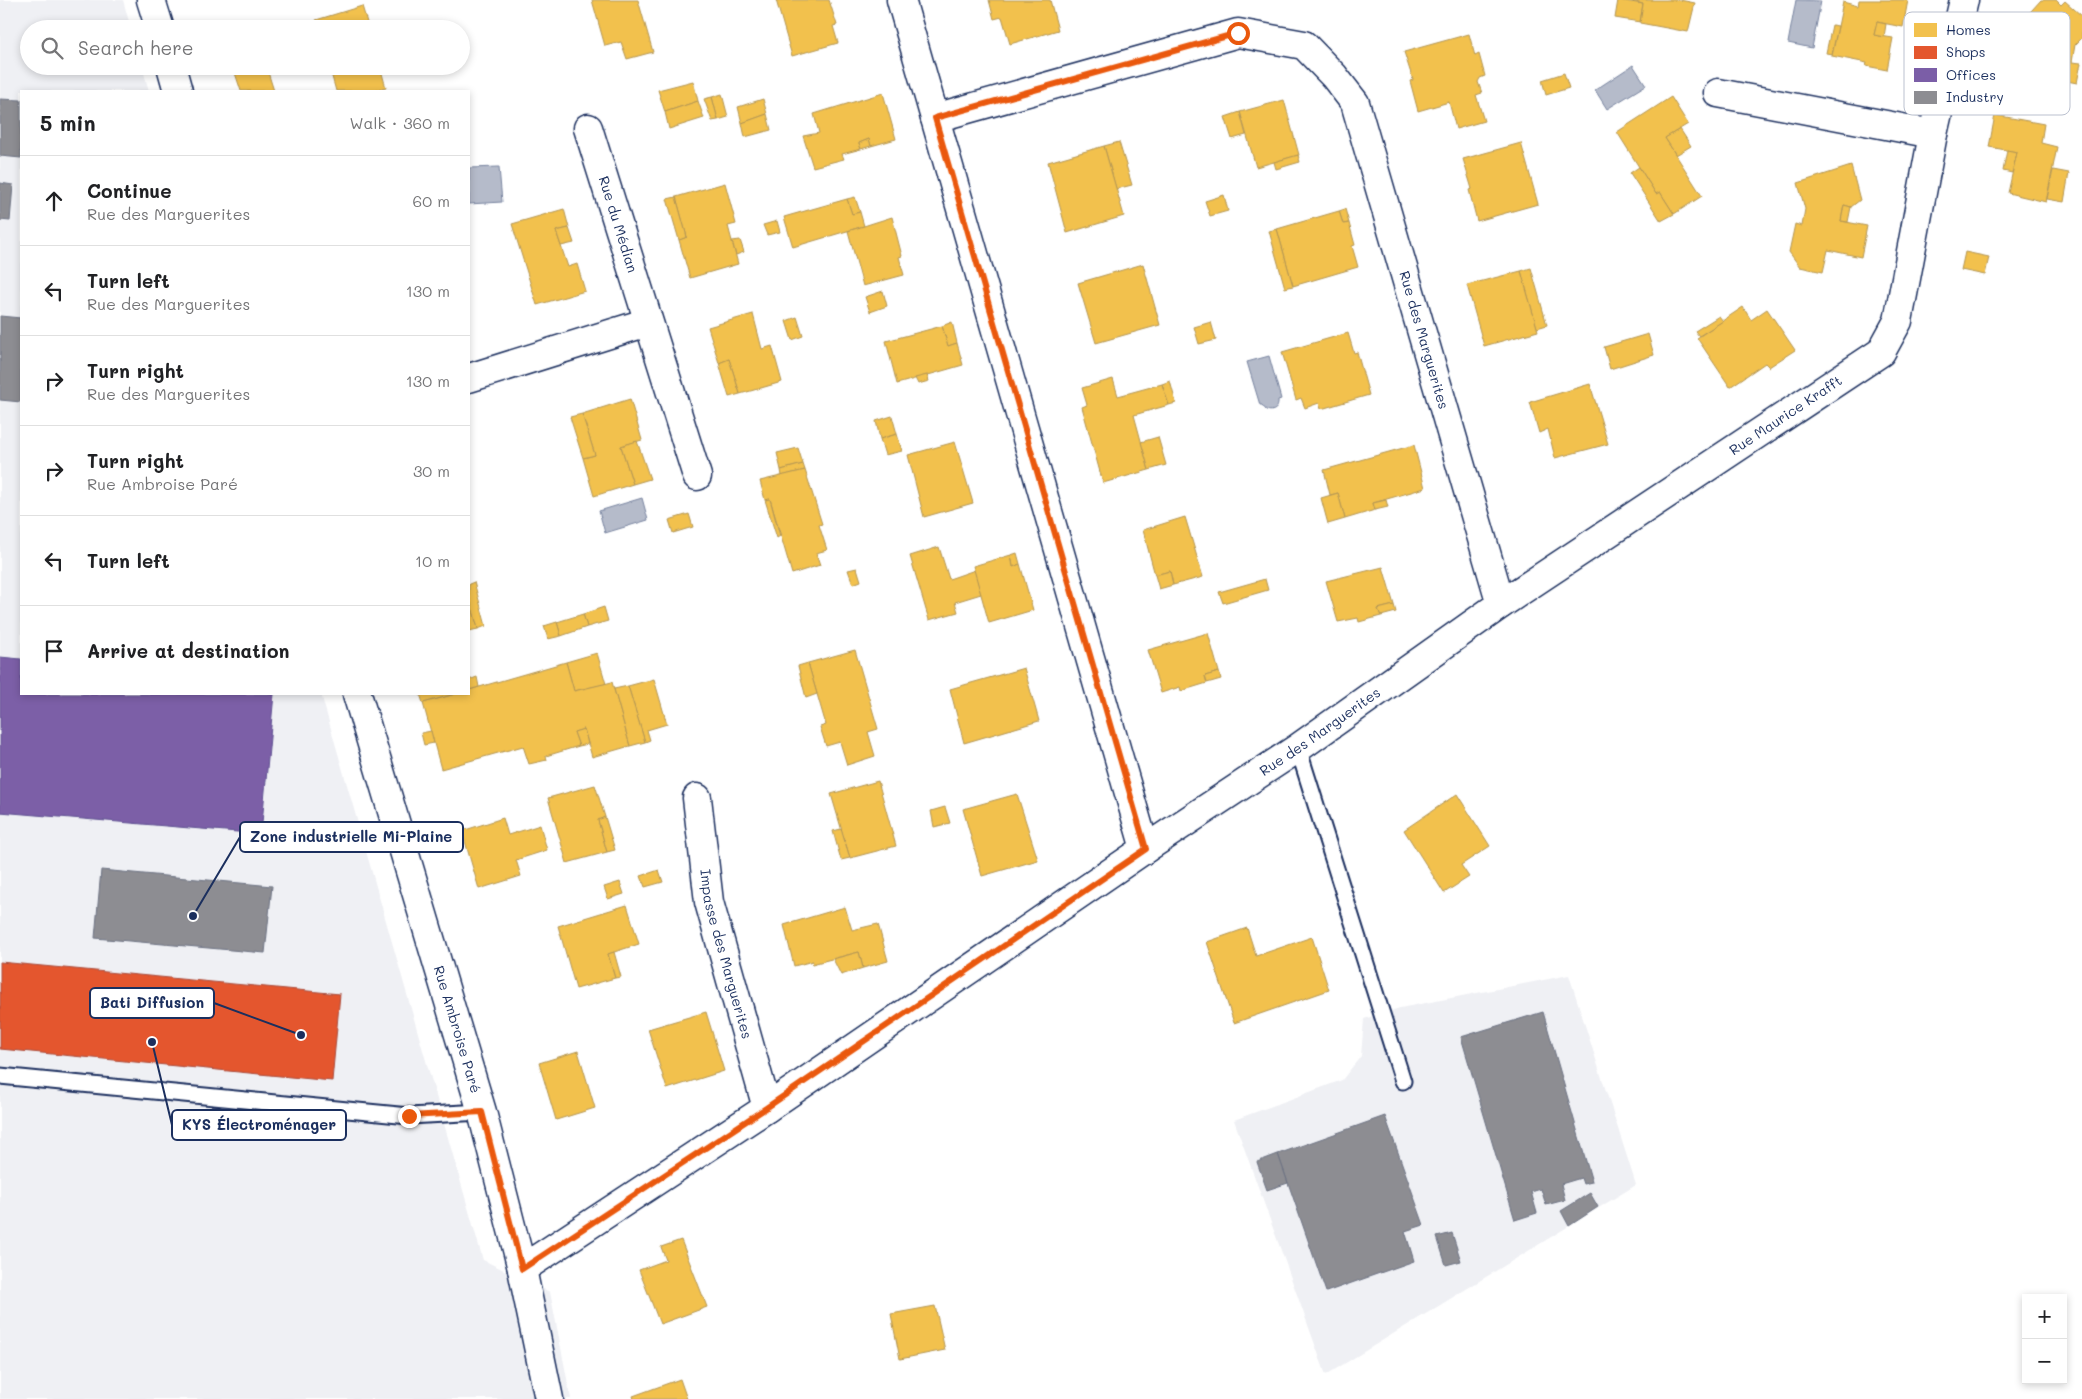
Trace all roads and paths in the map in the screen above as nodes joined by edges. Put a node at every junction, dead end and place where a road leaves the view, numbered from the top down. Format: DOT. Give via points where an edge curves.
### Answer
graph roads {
  1 [pos="152,0"];
  2 [pos="902,0"];
  3 [pos="158,20"];
  4 [pos="174,75"];
  5 [pos="178,90"];
  6 [pos="1718,93"];
  7 [pos="1937,115"];
  8 [pos="935,118"];
  9 [pos="588,128"];
  10 [pos="1933,134"];
  11 [pos="648,322"];
  12 [pos="470,378"];
  13 [pos="696,476"];
  14 [pos="1501,604"];
  15 [pos="357,695"];
  16 [pos="1298,748"];
  17 [pos="696,798"];
  18 [pos="1146,849"];
  19 [pos="0,1076"];
  20 [pos="1403,1081"];
  21 [pos="766,1108"];
  22 [pos="482,1112"];
  23 [pos="522,1269"];
  24 [pos="549,1399"];
  1 -- 3 [label="street"];
  2 -- 8 [label="street"];
  4 -- 5 [label="street"];
  6 -- 10 [label="street"];
  7 -- 10 [label="street, Rue Maurice Krafft"];
  8 -- 14 [label="street, Rue des Marguerites" via="1238,33 1304,45 1355,103"];
  8 -- 18 [label="street"];
  9 -- 11 [label="street, Rue du Médian"];
  10 -- 14 [label="street, Rue Maurice Krafft" via="1898,321 1881,352"];
  11 -- 12 [label="street"];
  11 -- 13 [label="street, Rue du Médian"];
  14 -- 16 [label="street, Rue des Marguerites"];
  15 -- 22 [label="street, Rue Ambroise Paré"];
  16 -- 18 [label="street, Rue des Marguerites"];
  16 -- 20 [label="lane"];
  17 -- 21 [label="street, Impasse des Marguerites" via="709,902"];
  18 -- 21 [label="street, Rue des Marguerites"];
  19 -- 22 [label="lane" via="409,1116"];
  21 -- 23 [label="street, Rue des Marguerites"];
  22 -- 23 [label="street, Rue Ambroise Paré"];
  23 -- 24 [label="street, Rue Ambroise Paré"];
}
